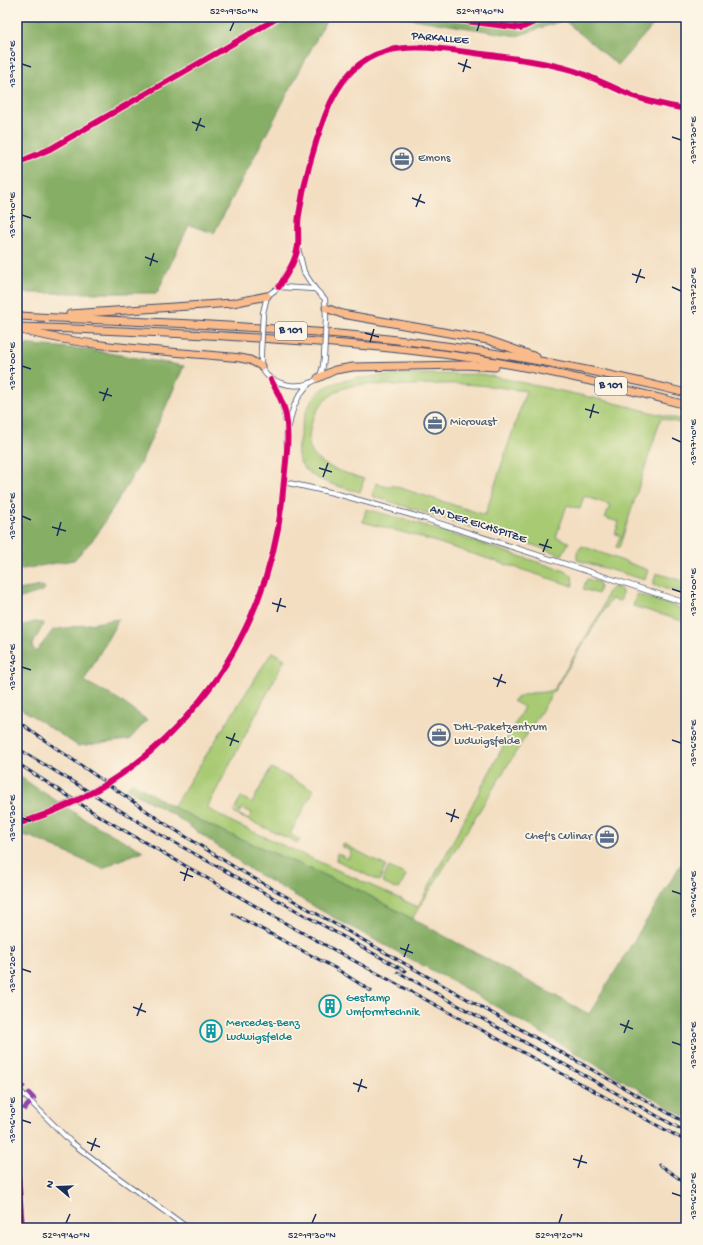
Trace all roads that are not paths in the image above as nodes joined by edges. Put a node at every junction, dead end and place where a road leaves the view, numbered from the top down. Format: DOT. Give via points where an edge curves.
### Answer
graph roads {
  1 [pos="686,109"];
  2 [pos="298,246"];
  3 [pos="279,287"];
  4 [pos="315,289"];
  5 [pos="267,296"];
  6 [pos="326,308"];
  7 [pos="17,316"];
  8 [pos="29,317"];
  9 [pos="17,328"];
  10 [pos="552,362"];
  11 [pos="261,366"];
  12 [pos="534,370"];
  13 [pos="318,378"];
  14 [pos="271,380"];
  15 [pos="309,384"];
  16 [pos="686,393"];
  17 [pos="686,405"];
  18 [pos="287,432"];
  19 [pos="284,482"];
  20 [pos="686,603"];
  21 [pos="17,824"];
  22 [pos="18,1090"];
  23 [pos="17,1101"];
  24 [pos="188,1228"];
  1 -- 2 [label="street, PARKALLEE" via="645,100 588,76 542,63 431,47 410,46 380,52 354,69 340,84 329,105 315,144 298,217"];
  2 -- 3 [label="street" via="291,267"];
  2 -- 4 [label="street" via="304,272"];
  3 -- 4 [label="street"];
  3 -- 5 [label="street"];
  4 -- 6 [label="street" via="325,299"];
  5 -- 8 [label="highway" via="233,303"];
  5 -- 11 [label="street, bridge" via="263,313"];
  6 -- 10 [label="highway" via="342,314 488,340"];
  6 -- 13 [label="street, bridge" via="324,358 322,372"];
  7 -- 8 [label="highway, B 101"];
  8 -- 10 [label="highway, B 101" via="370,337"];
  9 -- 11 [label="highway" via="40,335 99,344 240,358"];
  9 -- 12 [label="highway, B 101" via="233,336 349,344 443,354"];
  10 -- 16 [label="highway, B 101"];
  11 -- 14 [label="street"];
  12 -- 13 [label="highway" via="465,365 353,367 335,370"];
  12 -- 17 [label="highway, B 101" via="596,382"];
  13 -- 15 [label="street"];
  14 -- 15 [label="street" via="278,384"];
  14 -- 18 [label="street" via="286,415"];
  15 -- 18 [label="street" via="295,403"];
  18 -- 19 [label="street"];
  19 -- 20 [label="street, AN DER EICHSPITZE" via="426,519"];
  19 -- 21 [label="street, bridge" via="279,532 271,565 239,644 221,674 188,715 150,752 122,774 84,796"];
  22 -- 23 [label="street"];
  22 -- 24 [label="street" via="72,1142"];
}
